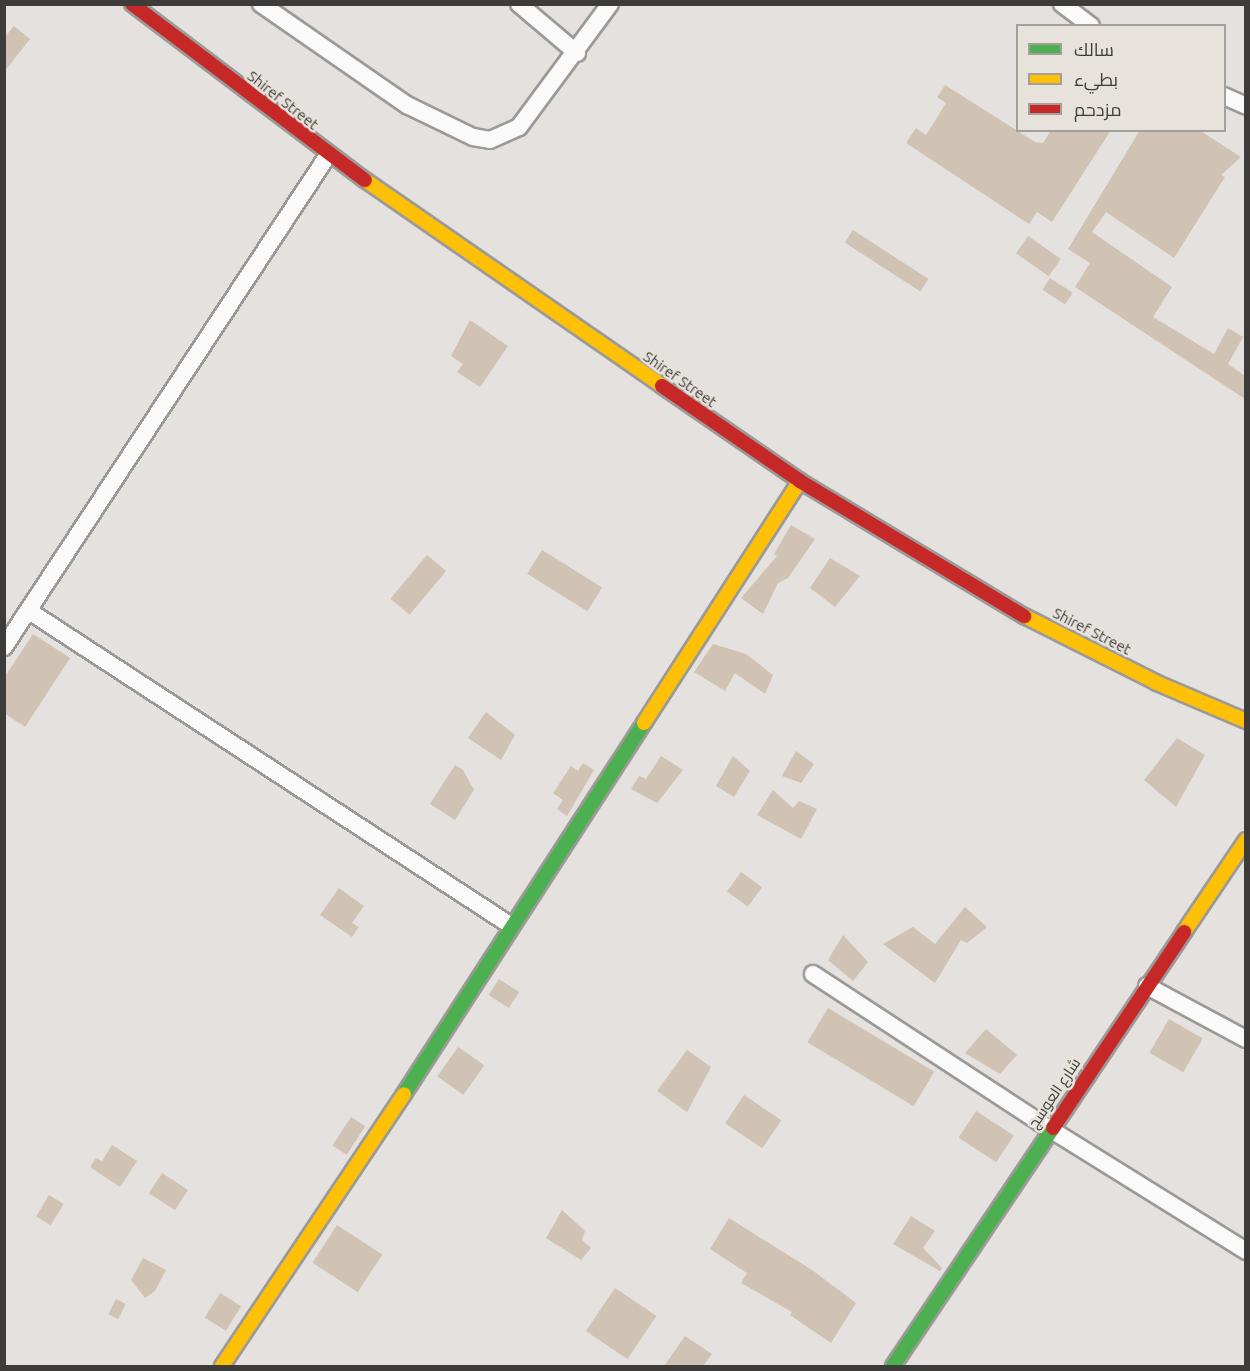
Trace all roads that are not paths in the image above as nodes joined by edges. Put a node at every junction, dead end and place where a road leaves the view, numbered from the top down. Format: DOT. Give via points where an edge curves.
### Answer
graph roads {
  1 [pos="132,4"];
  2 [pos="261,4"];
  3 [pos="519,4"];
  4 [pos="610,4"];
  5 [pos="1062,4"];
  6 [pos="1088,24"];
  7 [pos="577,53"];
  8 [pos="1226,97"];
  9 [pos="1245,106"];
  10 [pos="328,155"];
  11 [pos="800,481"];
  12 [pos="29,611"];
  13 [pos="4,647"];
  14 [pos="1245,721"];
  15 [pos="1245,840"];
  16 [pos="510,925"];
  17 [pos="813,974"];
  18 [pos="1147,986"];
  19 [pos="1245,1039"];
  20 [pos="1050,1129"];
  21 [pos="1245,1251"];
  22 [pos="222,1366"];
  23 [pos="893,1366"];
  1 -- 10 [label="street, Shiref Street"];
  2 -- 7 [label="street" via="407,105 473,137 490,140 519,127"];
  3 -- 7 [label="street"];
  4 -- 7 [label="street"];
  5 -- 6 [label="street"];
  8 -- 9 [label="street"];
  10 -- 11 [label="street, Shiref Street"];
  10 -- 12 [label="street"];
  11 -- 14 [label="street, Shiref Street" via="991,600"];
  11 -- 16 [label="street"];
  12 -- 13 [label="street"];
  12 -- 16 [label="street"];
  15 -- 18 [label="street, شارع العوسج"];
  16 -- 22 [label="street" via="430,1055"];
  17 -- 20 [label="street"];
  18 -- 19 [label="street"];
  18 -- 20 [label="street, شارع العوسج"];
  20 -- 21 [label="street"];
  20 -- 23 [label="street, شارع العوسج"];
}
